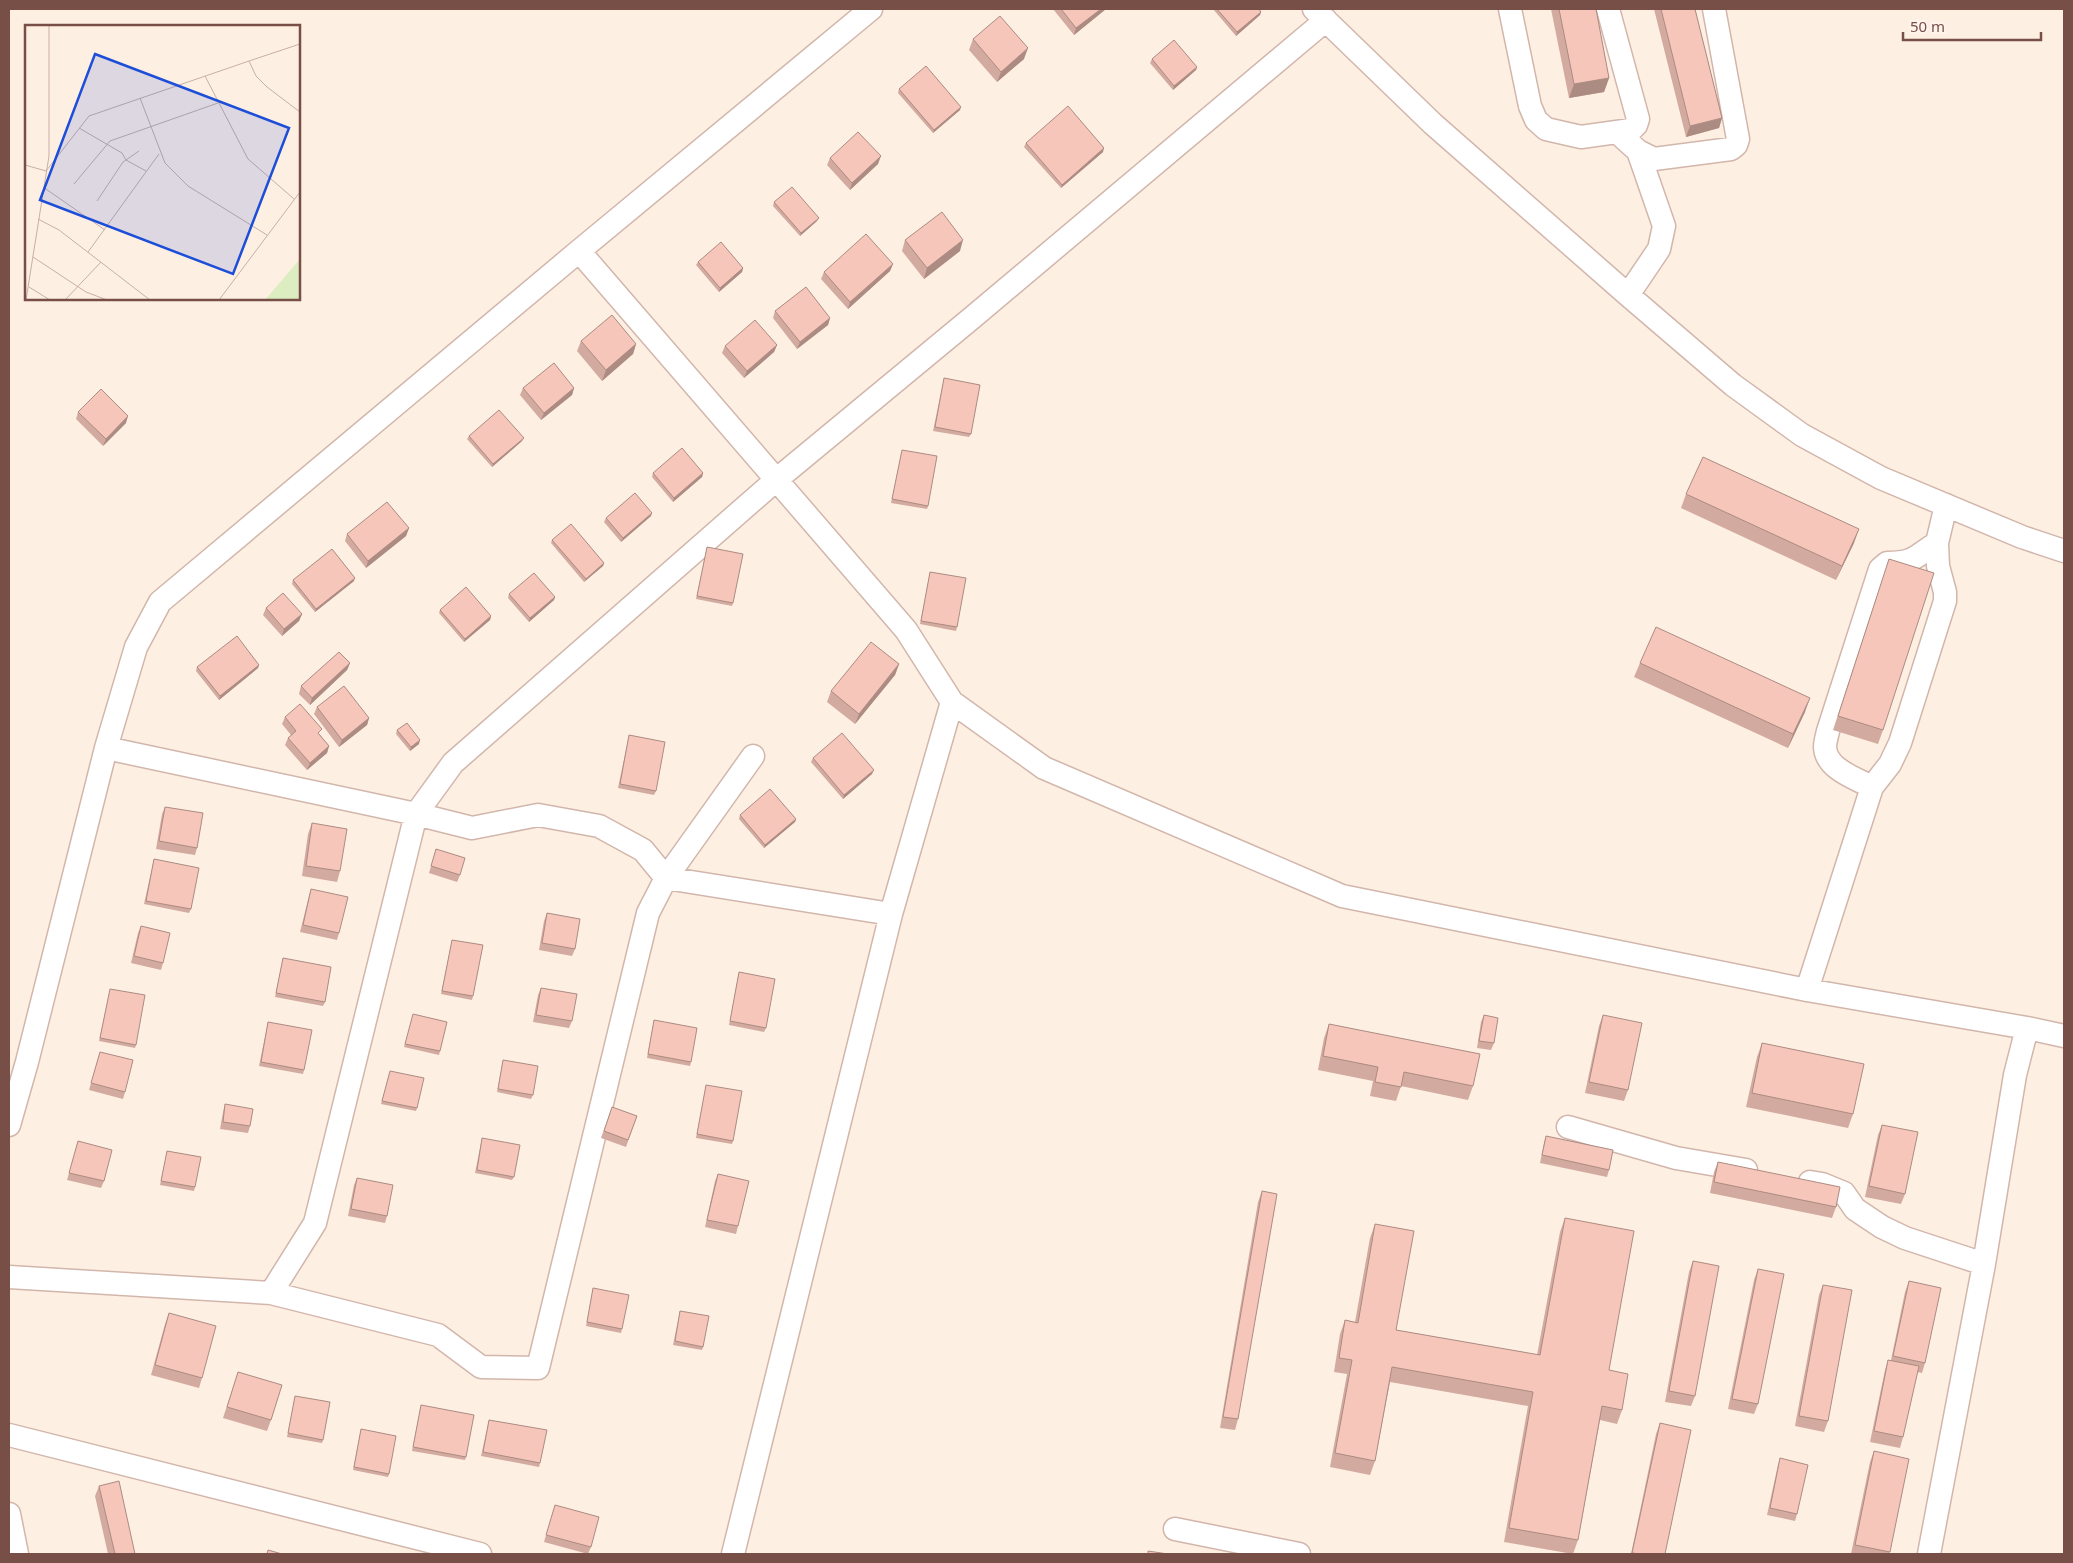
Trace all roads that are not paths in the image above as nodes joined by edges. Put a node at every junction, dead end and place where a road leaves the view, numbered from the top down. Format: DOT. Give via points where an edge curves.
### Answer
graph roads {
  1 [pos="871,9"];
  2 [pos="1510,9"];
  3 [pos="1608,9"];
  4 [pos="1714,9"];
  5 [pos="1320,14"];
  6 [pos="1617,132"];
  7 [pos="1638,151"];
  8 [pos="579,251"];
  9 [pos="1628,295"];
  10 [pos="776,480"];
  11 [pos="1946,505"];
  12 [pos="1937,543"];
  13 [pos="2064,551"];
  14 [pos="952,702"];
  15 [pos="106,748"];
  16 [pos="753,756"];
  17 [pos="1872,787"];
  18 [pos="416,814"];
  19 [pos="666,878"];
  20 [pos="891,914"];
  21 [pos="1807,990"];
  22 [pos="2027,1028"];
  23 [pos="2064,1036"];
  24 [pos="9,1125"];
  25 [pos="1568,1127"];
  26 [pos="1764,1174"];
  27 [pos="1793,1179"];
  28 [pos="1984,1264"];
  29 [pos="9,1277"];
  30 [pos="270,1293"];
  31 [pos="9,1435"];
  32 [pos="9,1514"];
  33 [pos="1175,1529"];
  34 [pos="18,1554"];
  35 [pos="480,1554"];
  36 [pos="733,1554"];
  37 [pos="1299,1554"];
  38 [pos="1929,1554"];
  1 -- 8 [label="street"];
  2 -- 6 [label="street" via="1530,106 1536,120 1546,130 1581,137"];
  3 -- 6 [label="street" via="1638,118 1631,130"];
  4 -- 7 [label="street" via="1738,139 1736,145 1731,149 1654,159"];
  5 -- 9 [label="street" via="1433,124"];
  5 -- 10 [label="street" via="980,311"];
  6 -- 7 [label="street"];
  7 -- 9 [label="street" via="1664,226 1659,249"];
  8 -- 10 [label="street"];
  8 -- 15 [label="street" via="160,602 136,647"];
  9 -- 11 [label="street" via="1733,385 1802,435 1881,478"];
  10 -- 14 [label="street" via="906,630"];
  10 -- 18 [label="street" via="453,763"];
  11 -- 12 [label="street"];
  11 -- 13 [label="street"];
  12 -- 17 [label="street" via="1938,566 1946,600 1900,743 1890,764"];
  12 -- 17 [label="street" via="1918,557 1903,563 1887,563 1880,569 1828,731 1825,746 1831,763"];
  14 -- 20 [label="street"];
  14 -- 21 [label="street" via="1044,768 1342,896"];
  15 -- 18 [label="street"];
  15 -- 24 [label="street"];
  16 -- 19 [label="street"];
  17 -- 21 [label="street"];
  18 -- 19 [label="street" via="472,828 538,815 599,826 643,850"];
  18 -- 30 [label="street" via="315,1223"];
  19 -- 20 [label="street"];
  19 -- 30 [label="street" via="648,913 538,1368 482,1367 438,1335"];
  20 -- 36 [label="street"];
  21 -- 22 [label="street"];
  22 -- 23 [label="street"];
  22 -- 28 [label="street" via="2015,1075"];
  25 -- 26 [label="street" via="1676,1158"];
  27 -- 28 [label="street" via="1822,1184 1844,1193 1855,1209 1905,1238"];
  28 -- 38 [label="street"];
  29 -- 30 [label="street"];
  31 -- 35 [label="street"];
  32 -- 34 [label="street"];
  33 -- 37 [label="street"];
}
